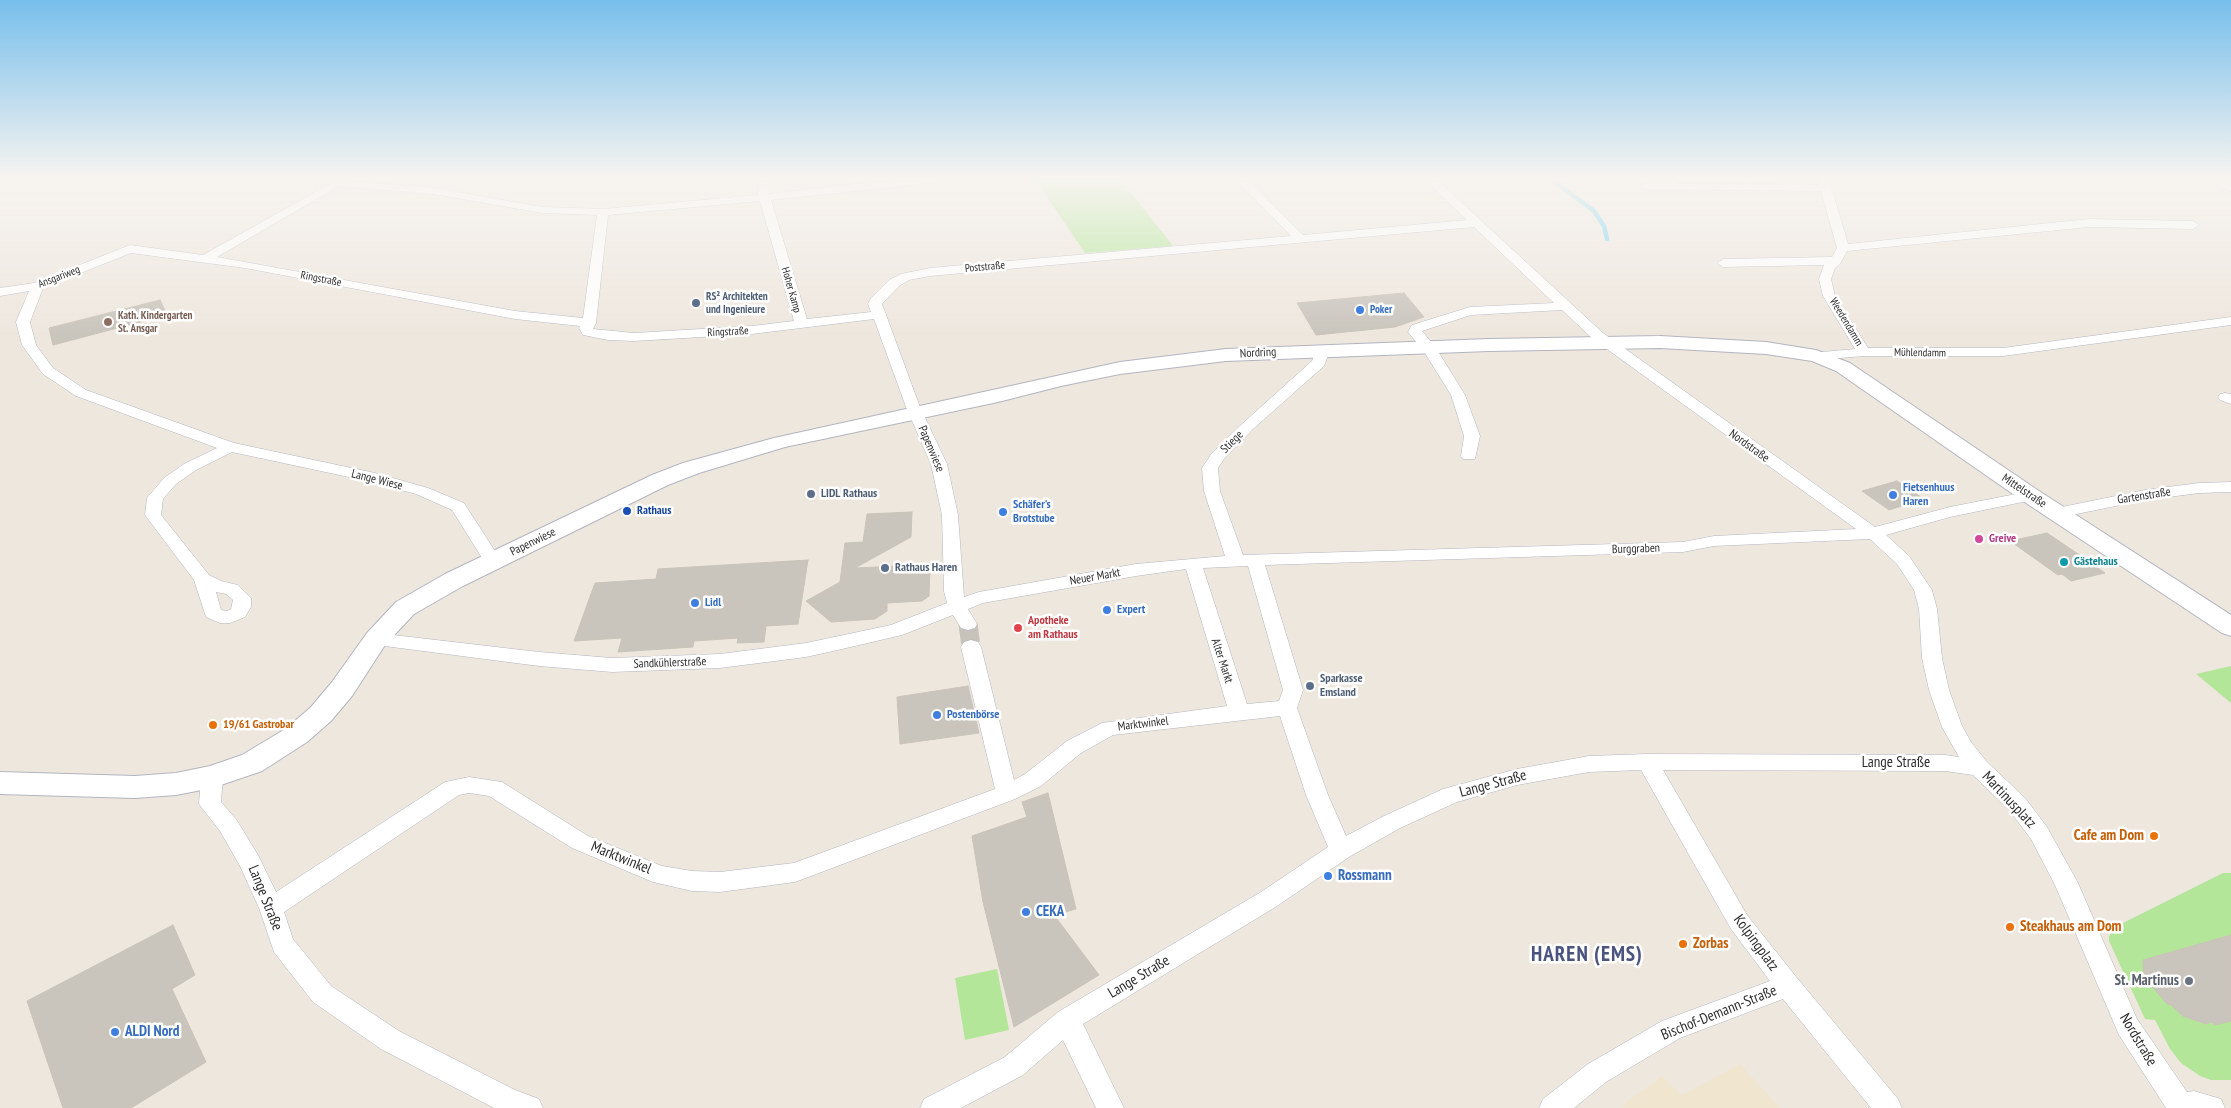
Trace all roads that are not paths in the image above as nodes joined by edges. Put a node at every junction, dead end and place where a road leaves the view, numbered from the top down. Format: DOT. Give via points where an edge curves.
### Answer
graph roads {
  1 [pos="252,231"];
  2 [pos="601,231"];
  3 [pos="774,231"];
  4 [pos="1291,231"];
  5 [pos="1397,231"];
  6 [pos="1485,231"];
  7 [pos="1838,231"];
  8 [pos="2013,231"];
  9 [pos="1300,240"];
  10 [pos="1843,248"];
  11 [pos="204,258"];
  12 [pos="1836,261"];
  13 [pos="1723,263"];
  14 [pos="37,286"];
  15 [pos="0,292"];
  16 [pos="1565,306"];
  17 [pos="878,315"];
  18 [pos="2231,321"];
  19 [pos="589,323"];
  20 [pos="802,325"];
  21 [pos="1607,343"];
  22 [pos="1430,348"];
  23 [pos="1323,350"];
  24 [pos="1864,352"];
  25 [pos="1816,356"];
  26 [pos="916,413"];
  27 [pos="230,447"];
  28 [pos="1469,456"];
  29 [pos="2231,487"];
  30 [pos="2031,496"];
  31 [pos="2057,513"];
  32 [pos="1872,534"];
  33 [pos="1255,560"];
  34 [pos="1236,561"];
  35 [pos="493,562"];
  36 [pos="1193,563"];
  37 [pos="202,579"];
  38 [pos="957,605"];
  39 [pos="968,624"];
  40 [pos="2231,627"];
  41 [pos="376,639"];
  42 [pos="972,647"];
  43 [pos="1290,699"];
  44 [pos="1239,712"];
  45 [pos="1647,762"];
  46 [pos="1979,768"];
  47 [pos="212,777"];
  48 [pos="0,783"];
  49 [pos="1007,793"];
  50 [pos="2039,833"];
  51 [pos="1341,850"];
  52 [pos="271,908"];
  53 [pos="1788,986"];
  54 [pos="1067,1020"];
  55 [pos="2182,1107"];
  56 [pos="529,1108"];
  57 [pos="934,1108"];
  58 [pos="1110,1108"];
  59 [pos="1553,1108"];
  60 [pos="1888,1108"];
  61 [pos="2211,1108"];
  1 -- 11 [label="street"];
  2 -- 19 [label="street"];
  3 -- 20 [label="street, Hoher Kamp"];
  4 -- 9 [label="street"];
  5 -- 9 [label="street, Poststraße"];
  6 -- 16 [label="street, Nordstraße"];
  7 -- 10 [label="street"];
  8 -- 10 [label="street"];
  9 -- 17 [label="street, Poststraße" via="918,273 905,276 878,298 875,304"];
  10 -- 12 [label="street, Weedendamm"];
  11 -- 14 [label="street, Ansgariweg" via="130,249"];
  11 -- 19 [label="street, Ringstraße" via="467,307"];
  12 -- 13 [label="street"];
  12 -- 24 [label="street, Weedendamm" via="1829,267 1825,279 1830,296"];
  14 -- 15 [label="street, Ansgariweg"];
  14 -- 27 [label="street, Lange Wiese" via="23,322 29,345 48,371 80,394"];
  16 -- 21 [label="street, Nordstraße"];
  16 -- 22 [label="street" via="1470,311 1444,318 1417,328 1415,332"];
  17 -- 20 [label="street, Ringstraße"];
  17 -- 26 [label="street, Papenwiese"];
  18 -- 24 [label="street, Mühlendamm" via="2003,352"];
  19 -- 20 [label="street, Ringstraße" via="586,328 594,334 634,337"];
  21 -- 22 [label="street, Nordring"];
  21 -- 25 [label="street, Mühlendamm" via="1660,342 1766,348"];
  21 -- 32 [label="street, Nordstraße"];
  22 -- 23 [label="street, Nordring"];
  22 -- 28 [label="street" via="1458,395 1472,436"];
  23 -- 26 [label="street, Nordring" via="1226,355 1120,368"];
  23 -- 34 [label="street, Stiege" via="1319,363 1264,410 1210,468 1212,491"];
  24 -- 25 [label="street, Mühlendamm"];
  25 -- 30 [label="street, Mittelstraße" via="1843,367"];
  26 -- 35 [label="street, Papenwiese" via="781,442 691,468"];
  26 -- 38 [label="street, Papenwiese" via="939,464 950,515 953,591"];
  27 -- 35 [label="street, Lange Wiese" via="422,491 458,508"];
  27 -- 37 [label="street" via="190,467 170,481 155,498 153,515"];
  29 -- 31 [label="street, Gartenstraße" via="2145,495"];
  30 -- 31 [label="street, Mittelstraße"];
  30 -- 32 [label="street, Burggraben" via="1950,512"];
  31 -- 40 [label="street, Mittelstraße"];
  32 -- 33 [label="street, Burggraben" via="1714,541 1674,548"];
  32 -- 46 [label="street, Nordstraße" via="1903,560 1923,590 1939,690 1952,727"];
  33 -- 34 [label="street, Burggraben"];
  33 -- 43 [label="street"];
  34 -- 36 [label="street, Neuer Markt"];
  35 -- 41 [label="street, Papenwiese" via="434,590 405,608"];
  36 -- 38 [label="street, Neuer Markt" via="1136,570"];
  36 -- 44 [label="street, Alter Markt"];
  38 -- 39 [label="street"];
  38 -- 41 [label="street, Sandkühlerstraße" via="894,630 806,650 720,661 612,665"];
  41 -- 47 [label="street, Papenwiese" via="342,689 297,735 252,763"];
  42 -- 49 [label="street"];
  43 -- 44 [label="street"];
  43 -- 51 [label="street" via="1317,795"];
  44 -- 49 [label="street, Marktwinkel" via="1110,728 1074,746 1033,780"];
  45 -- 46 [label="street, Lange Straße" via="1945,763"];
  45 -- 51 [label="street, Lange Straße" via="1557,768 1451,795"];
  45 -- 53 [label="street, Kolpingplatz" via="1739,922"];
  46 -- 50 [label="street, Martinusplatz" via="2017,804"];
  47 -- 48 [label="street" via="136,787"];
  47 -- 52 [label="street, Lange Straße" via="210,804 228,825 250,862"];
  49 -- 52 [label="street, Marktwinkel" via="795,872 720,882 661,875 634,865 580,842 494,788 469,785 452,788"];
  50 -- 55 [label="street, Nordstraße" via="2066,883 2128,1028"];
  51 -- 54 [label="street, Lange Straße" via="1260,904"];
  52 -- 56 [label="street, Lange Straße" via="283,944 322,994 390,1040 510,1102"];
  53 -- 59 [label="street, Bischof-Demann-Straße" via="1672,1029 1597,1072"];
  53 -- 60 [label="street, Kolpingplatz"];
  54 -- 57 [label="street, Lange Straße" via="1014,1066"];
  54 -- 58 [label="street"];
  55 -- 61 [label="street" via="2194,1104"];
}
